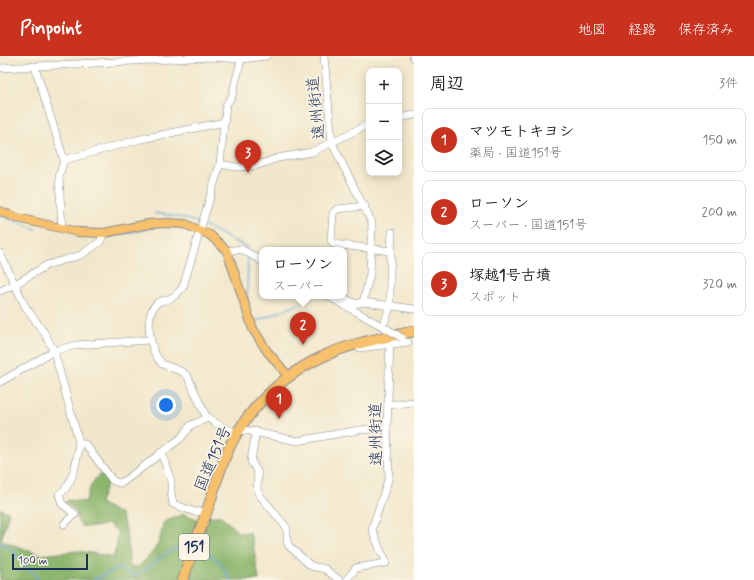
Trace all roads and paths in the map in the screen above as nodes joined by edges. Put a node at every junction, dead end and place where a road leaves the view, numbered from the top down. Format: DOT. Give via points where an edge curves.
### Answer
graph roads {
  1 [pos="266,56"];
  2 [pos="324,56"];
  3 [pos="229,57"];
  4 [pos="159,58"];
  5 [pos="242,58"];
  6 [pos="35,67"];
  7 [pos="0,68"];
  8 [pos="414,115"];
  9 [pos="402,117"];
  10 [pos="225,122"];
  11 [pos="366,125"];
  12 [pos="332,143"];
  13 [pos="64,160"];
  14 [pos="220,164"];
  15 [pos="365,206"];
  16 [pos="0,210"];
  17 [pos="62,229"];
  18 [pos="201,230"];
  19 [pos="104,232"];
  20 [pos="392,232"];
  21 [pos="372,249"];
  22 [pos="227,251"];
  23 [pos="391,251"];
  24 [pos="0,253"];
  25 [pos="259,259"];
  26 [pos="14,285"];
  27 [pos="0,291"];
  28 [pos="333,299"];
  29 [pos="345,299"];
  30 [pos="363,302"];
  31 [pos="354,305"];
  32 [pos="346,306"];
  33 [pos="390,307"];
  34 [pos="414,309"];
  35 [pos="385,321"];
  36 [pos="414,332"];
  37 [pos="149,340"];
  38 [pos="408,342"];
  39 [pos="390,343"];
  40 [pos="356,344"];
  41 [pos="54,351"];
  42 [pos="289,377"];
  43 [pos="0,382"];
  44 [pos="414,402"];
  45 [pos="388,405"];
  46 [pos="208,418"];
  47 [pos="387,428"];
  48 [pos="238,431"];
  49 [pos="256,431"];
  50 [pos="80,442"];
  51 [pos="162,452"];
  52 [pos="206,512"];
  53 [pos="64,524"];
  54 [pos="182,580"];
  55 [pos="340,580"];
  56 [pos="346,580"];
  1 -- 5 [label="street"];
  2 -- 12 [label="street, 遠州街道"];
  3 -- 4 [label="street"];
  3 -- 5 [label="street"];
  4 -- 6 [label="street"];
  5 -- 10 [label="street" via="232,96 226,104"];
  6 -- 7 [label="street"];
  6 -- 13 [label="street"];
  8 -- 9 [label="street"];
  10 -- 13 [label="street" via="141,139"];
  10 -- 14 [label="street"];
  11 -- 12 [label="street"];
  12 -- 14 [label="street" via="312,152 278,158 262,165 236,167"];
  12 -- 15 [label="street, 遠州街道"];
  13 -- 17 [label="street" via="59,177"];
  14 -- 18 [label="street"];
  15 -- 21 [label="street, 遠州街道" via="372,222"];
  15 -- 21 [label="street" via="337,209 333,213 331,240 333,244"];
  16 -- 17 [label="main road" via="17,218"];
  17 -- 19 [label="main road"];
  18 -- 19 [label="main road" via="185,224 167,222"];
  18 -- 22 [label="main road"];
  18 -- 37 [label="street" via="183,287 169,300 160,301 153,308"];
  19 -- 26 [label="street" via="100,242 81,255 47,265"];
  20 -- 23 [label="street"];
  21 -- 23 [label="street"];
  21 -- 30 [label="street, 遠州街道" via="370,274"];
  22 -- 25 [label="street" via="241,250"];
  22 -- 42 [label="main road" via="253,329"];
  23 -- 33 [label="street"];
  24 -- 26 [label="street"];
  26 -- 27 [label="street"];
  26 -- 41 [label="street"];
  28 -- 32 [label="street"];
  29 -- 31 [label="street"];
  30 -- 31 [label="street"];
  30 -- 33 [label="street"];
  31 -- 32 [label="street"];
  32 -- 38 [label="street, bridge"];
  33 -- 34 [label="street"];
  33 -- 35 [label="street"];
  36 -- 40 [label="highway, 国道151号 / 151"];
  37 -- 41 [label="street" via="76,345"];
  37 -- 46 [label="street" via="162,364 183,372 188,377"];
  38 -- 39 [label="street"];
  39 -- 40 [label="street" via="359,348"];
  39 -- 45 [label="street, 遠州街道"];
  40 -- 42 [label="highway, 国道151号 / 151" via="314,360"];
  41 -- 43 [label="street"];
  41 -- 50 [label="street"];
  42 -- 48 [label="highway, 国道151号 / 151" via="254,408"];
  44 -- 45 [label="street"];
  45 -- 47 [label="street, 遠州街道"];
  46 -- 48 [label="street" via="234,432"];
  46 -- 51 [label="street" via="191,426 181,438"];
  47 -- 49 [label="street" via="359,430 297,441"];
  47 -- 56 [label="street, 遠州街道" via="389,477 372,529 386,563 356,568"];
  48 -- 49 [label="street"];
  48 -- 52 [label="highway, 国道151号 / 151"];
  49 -- 55 [label="street" via="251,461 258,473 258,493 287,528 289,546 311,566 325,569"];
  50 -- 51 [label="street" via="97,458 113,482 119,483"];
  50 -- 53 [label="street" via="76,465 64,490 59,494 62,504 75,514"];
  51 -- 52 [label="street" via="171,481 173,504 196,512"];
  52 -- 54 [label="highway, 国道151号 / 151"];
}
